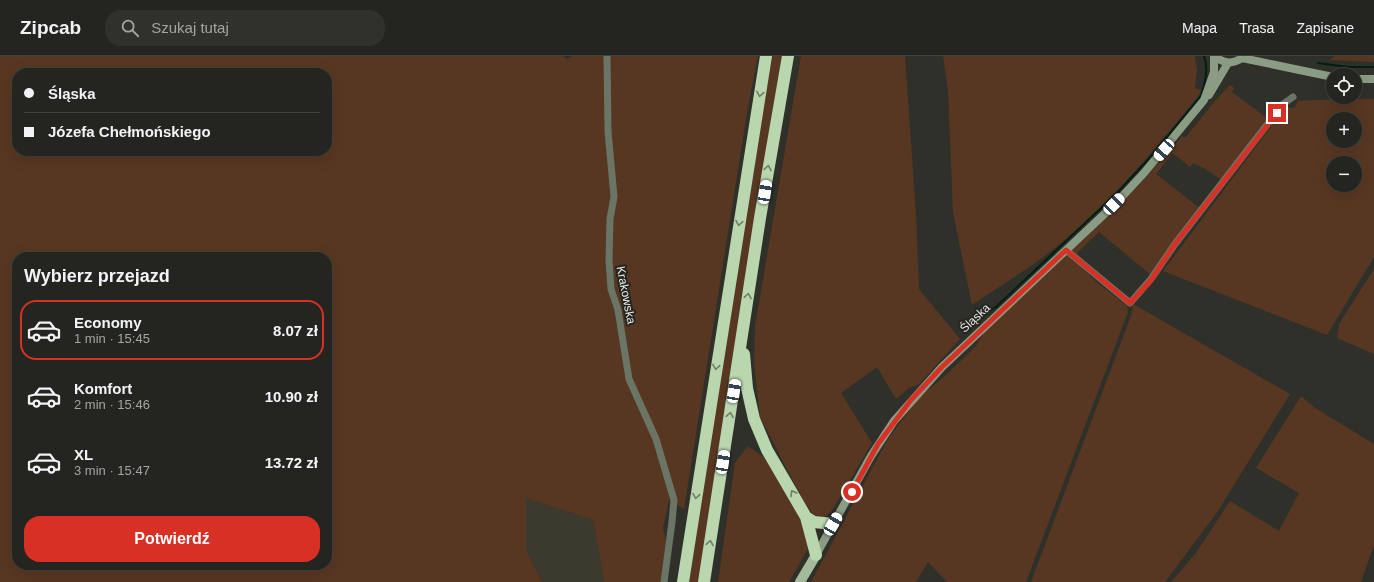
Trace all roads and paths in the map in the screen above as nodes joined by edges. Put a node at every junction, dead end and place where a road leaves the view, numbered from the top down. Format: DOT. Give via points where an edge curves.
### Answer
graph roads {
  1 [pos="607,56"];
  2 [pos="766,56"];
  3 [pos="788,56"];
  4 [pos="1215,56"];
  5 [pos="1263,56"];
  6 [pos="1243,57"];
  7 [pos="1228,63"];
  8 [pos="1276,64"];
  9 [pos="1326,75"];
  10 [pos="1362,79"];
  11 [pos="1374,79"];
  12 [pos="1292,97"];
  13 [pos="1204,100"];
  14 [pos="1066,250"];
  15 [pos="743,335"];
  16 [pos="806,517"];
  17 [pos="833,524"];
  18 [pos="816,555"];
  19 [pos="664,582"];
  20 [pos="683,582"];
  21 [pos="704,582"];
  22 [pos="800,582"];
  1 -- 19 [label="street, Krakowska" via="608,131 614,197 610,219 611,289 618,310 629,379 656,439 674,506"];
  2 -- 20 [label="highway, one-way"];
  15 -- 3 [label="highway, one-way"];
  4 -- 7 [label="main road"];
  4 -- 13 [label="main road, Śląska" via="1214,72"];
  5 -- 8 [label="main road"];
  6 -- 7 [label="main road"];
  6 -- 8 [label="main road"];
  7 -- 13 [label="main road, Śląska" via="1215,87"];
  8 -- 9 [label="main road"];
  10 -- 11 [label="main road"];
  12 -- 14 [label="street" via="1283,104 1175,244 1151,280 1130,303"];
  13 -- 14 [label="main road, Śląska" via="1144,174"];
  14 -- 17 [label="main road, Śląska" via="942,367 911,400 878,444"];
  16 -- 15 [label="highway, one-way" via="767,450 754,419 747,388"];
  21 -- 15 [label="highway, one-way"];
  16 -- 17 [label="highway" via="814,522"];
  16 -- 18 [label="highway"];
  17 -- 18 [label="main road, Śląska"];
  18 -- 22 [label="main road, Śląska"];
}
